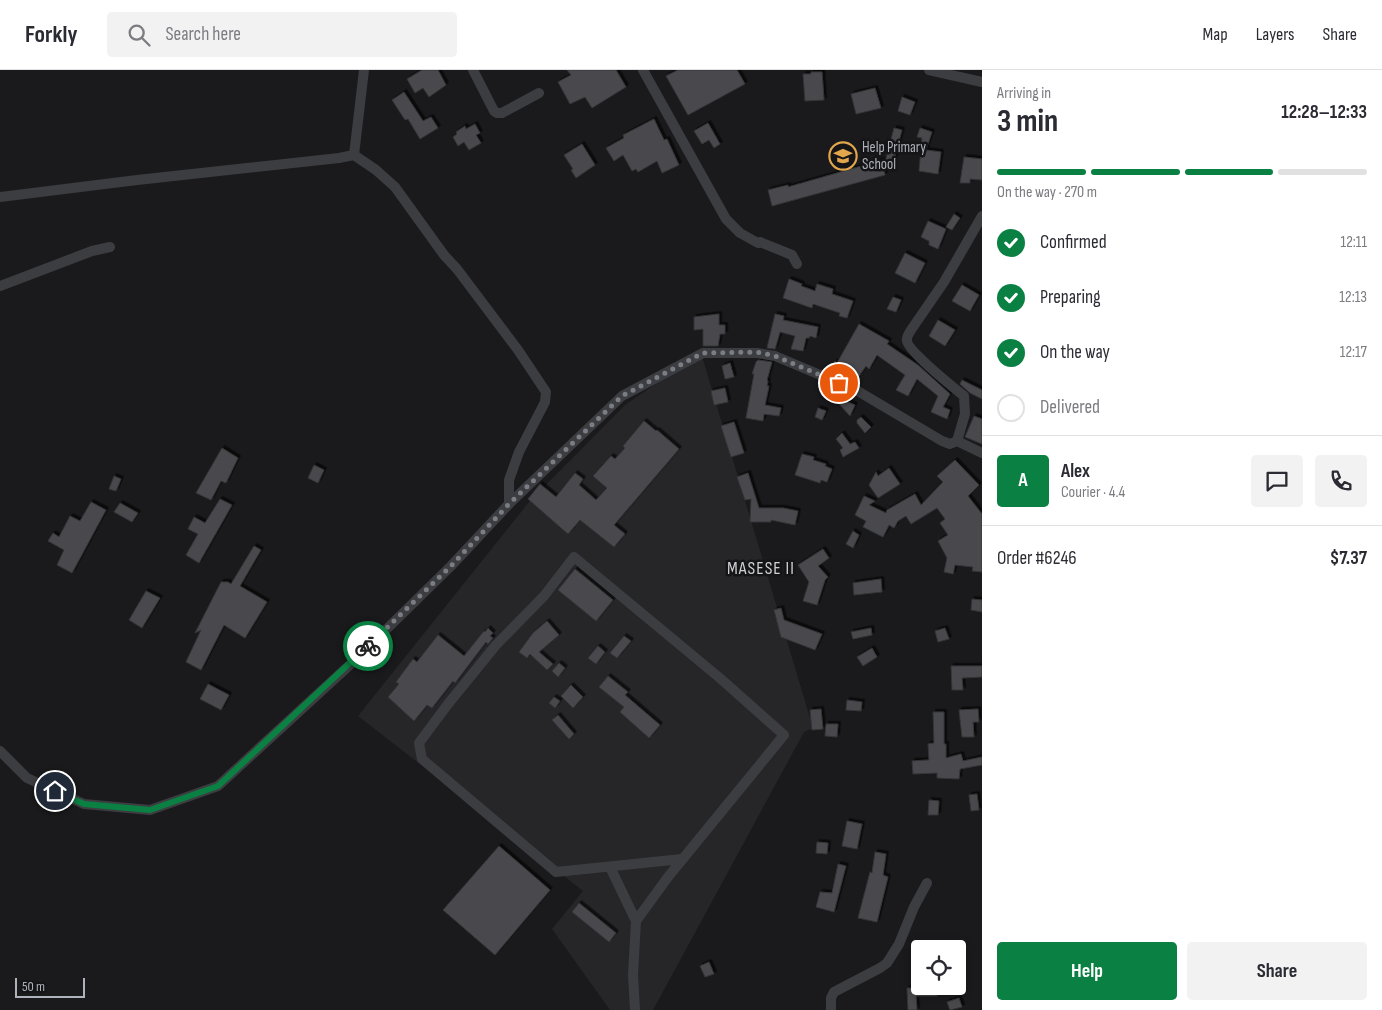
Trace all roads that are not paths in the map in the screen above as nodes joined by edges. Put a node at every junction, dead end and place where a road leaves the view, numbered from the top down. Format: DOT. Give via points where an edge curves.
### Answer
graph roads {
  1 [pos="364,70"];
  2 [pos="473,70"];
  3 [pos="643,70"];
  4 [pos="929,70"];
  5 [pos="982,82"];
  6 [pos="539,93"];
  7 [pos="354,155"];
  8 [pos="0,198"];
  9 [pos="982,216"];
  10 [pos="110,246"];
  11 [pos="797,264"];
  12 [pos="0,286"];
  13 [pos="957,441"];
  14 [pos="982,453"];
  15 [pos="509,504"];
  16 [pos="0,751"];
  17 [pos="682,859"];
  18 [pos="610,867"];
  19 [pos="927,883"];
  20 [pos="636,920"];
  21 [pos="635,1010"];
  22 [pos="831,1010"];
  1 -- 7 [label="street"];
  2 -- 6 [label="street" via="497,113"];
  3 -- 11 [label="street" via="726,218 740,233 792,256"];
  4 -- 5 [label="street"];
  7 -- 8 [label="street"];
  7 -- 15 [label="street" via="395,187 546,392 545,402 519,452 509,480"];
  9 -- 13 [label="street" via="907,338 913,352 964,396 964,414"];
  10 -- 12 [label="street"];
  13 -- 14 [label="street"];
  13 -- 15 [label="street" via="950,444 942,441 856,390 775,356 757,352 703,353 622,396"];
  15 -- 16 [label="street" via="451,566 218,786 150,810 84,804 27,778"];
  17 -- 18 [label="street"];
  17 -- 18 [label="street" via="784,735 721,678 574,557 544,596 496,646 420,743 422,759 556,872"];
  17 -- 20 [label="street"];
  18 -- 20 [label="street"];
  19 -- 22 [label="street" via="892,957 880,968 834,992"];
  20 -- 21 [label="street"];
}
